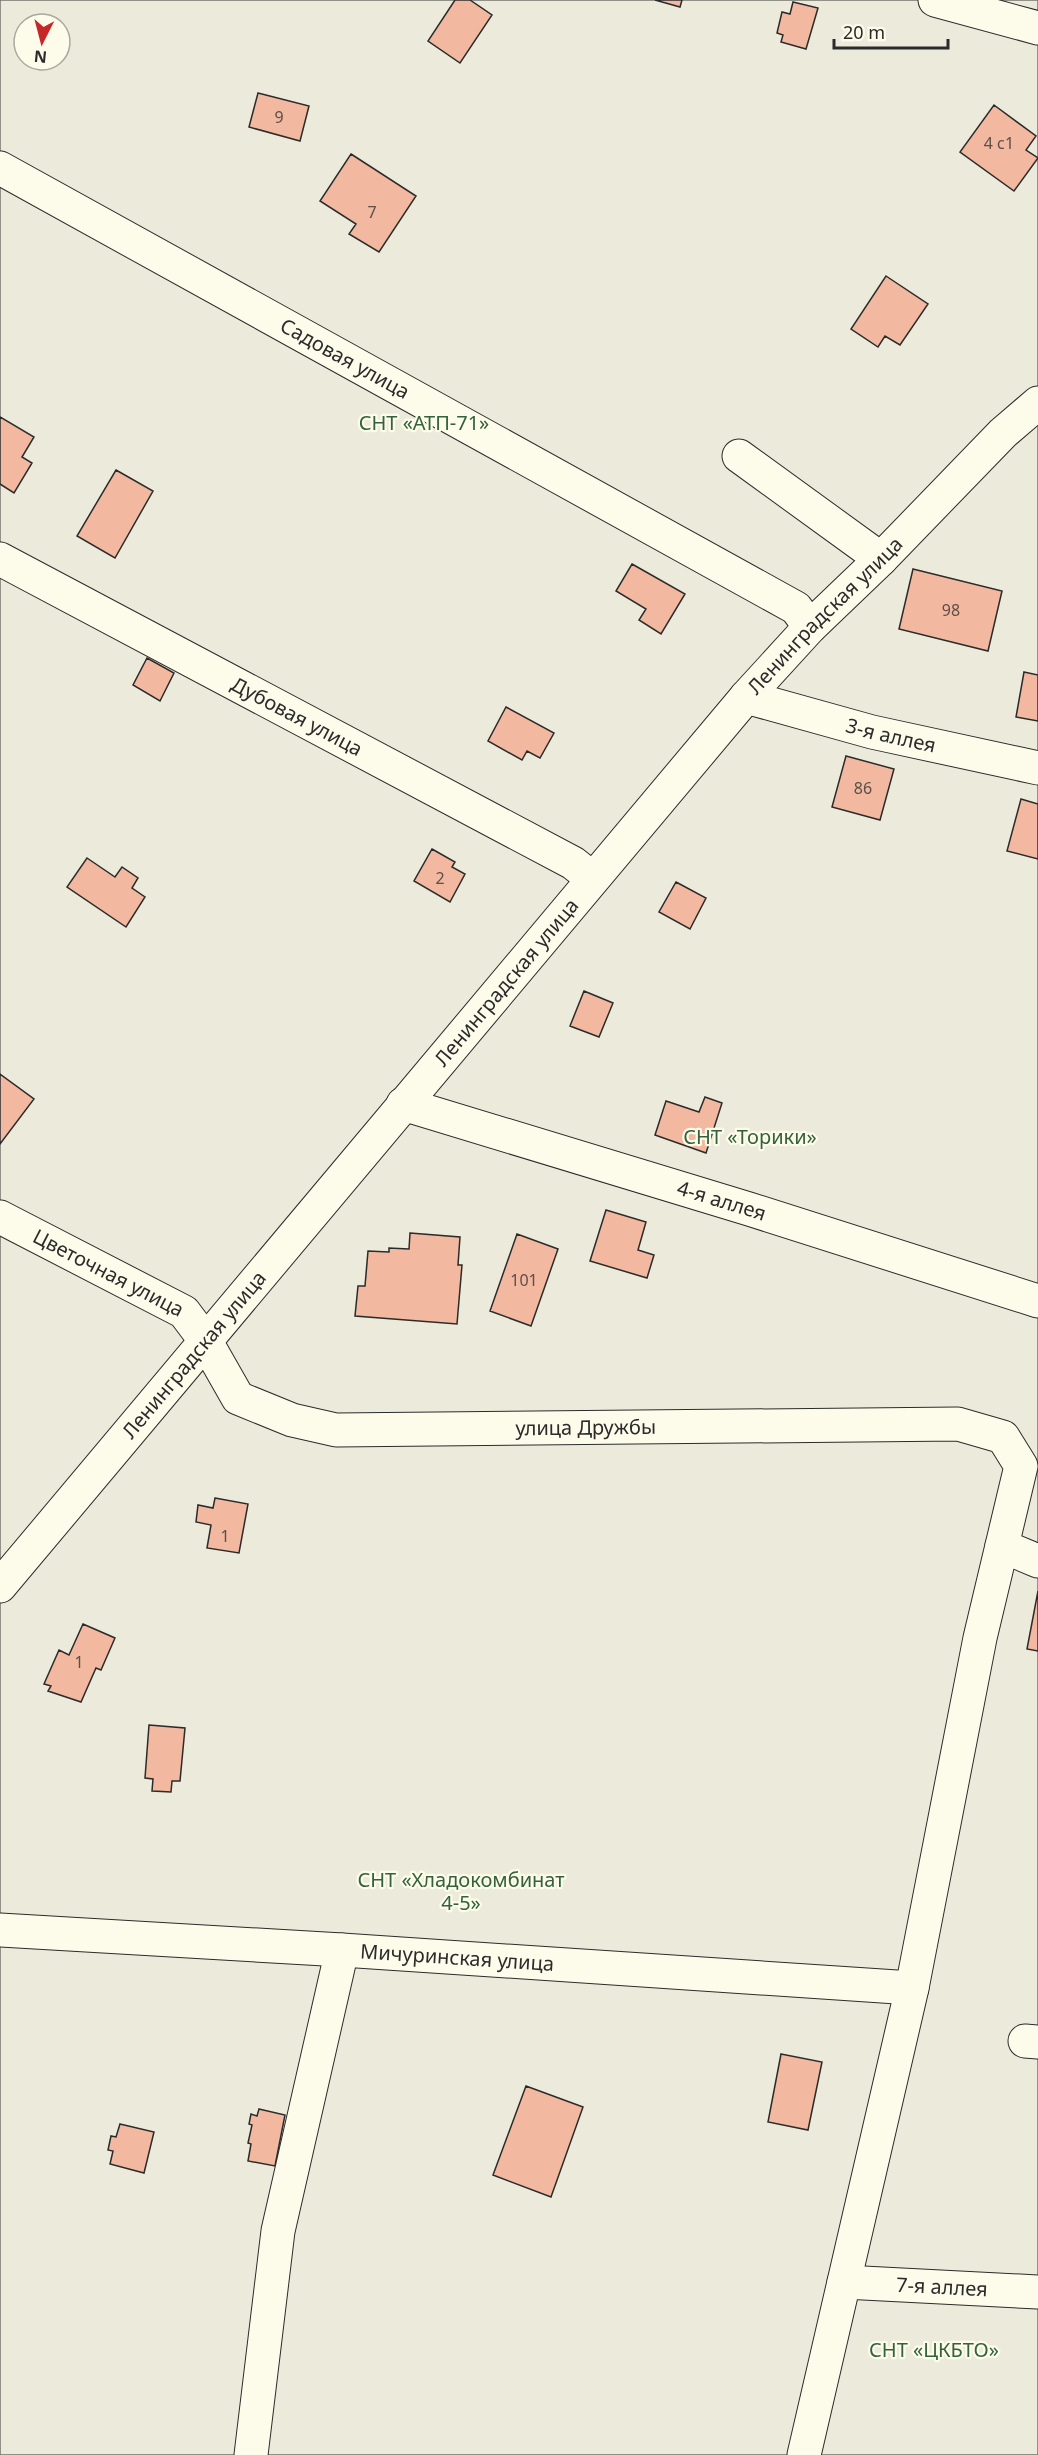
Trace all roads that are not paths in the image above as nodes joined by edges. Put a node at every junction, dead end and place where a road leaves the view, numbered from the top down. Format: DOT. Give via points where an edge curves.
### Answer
graph roads {
  1 [pos="936,0"];
  2 [pos="1038,28"];
  3 [pos="0,168"];
  4 [pos="1038,403"];
  5 [pos="739,456"];
  6 [pos="0,559"];
  7 [pos="881,559"];
  8 [pos="810,627"];
  9 [pos="746,697"];
  10 [pos="1038,768"];
  11 [pos="592,878"];
  12 [pos="403,1104"];
  13 [pos="0,1217"];
  14 [pos="1038,1301"];
  15 [pos="205,1340"];
  16 [pos="1002,1546"];
  17 [pos="1038,1561"];
  18 [pos="0,1586"];
  19 [pos="0,1930"];
  20 [pos="342,1950"];
  21 [pos="912,1988"];
  22 [pos="844,2282"];
  23 [pos="1038,2292"];
  24 [pos="251,2455"];
  25 [pos="804,2455"];
  1 -- 2 [label="street"];
  3 -- 8 [label="street, Садовая улица" via="796,608"];
  4 -- 7 [label="street, Ленинградская улица" via="1003,433"];
  5 -- 7 [label="street"];
  6 -- 11 [label="street, Дубовая улица" via="573,863"];
  7 -- 8 [label="street, Ленинградская улица"];
  8 -- 9 [label="street, Ленинградская улица"];
  9 -- 10 [label="street, 3-я аллея" via="872,732"];
  9 -- 11 [label="street, Ленинградская улица"];
  11 -- 12 [label="street, Ленинградская улица"];
  12 -- 14 [label="street, 4-я аллея"];
  12 -- 15 [label="street, Ленинградская улица"];
  13 -- 15 [label="street, Цветочная улица" via="184,1312"];
  15 -- 16 [label="street, улица Дружбы" via="238,1398 292,1420 336,1430 958,1424 1003,1437 1021,1466"];
  15 -- 18 [label="street, Ленинградская улица"];
  16 -- 17 [label="street"];
  16 -- 21 [label="street" via="980,1638"];
  19 -- 20 [label="street, Мичуринская улица"];
  20 -- 21 [label="street, Мичуринская улица"];
  20 -- 24 [label="street" via="278,2231"];
  21 -- 22 [label="street"];
  22 -- 23 [label="street, 7-я аллея"];
  22 -- 25 [label="street"];
}
